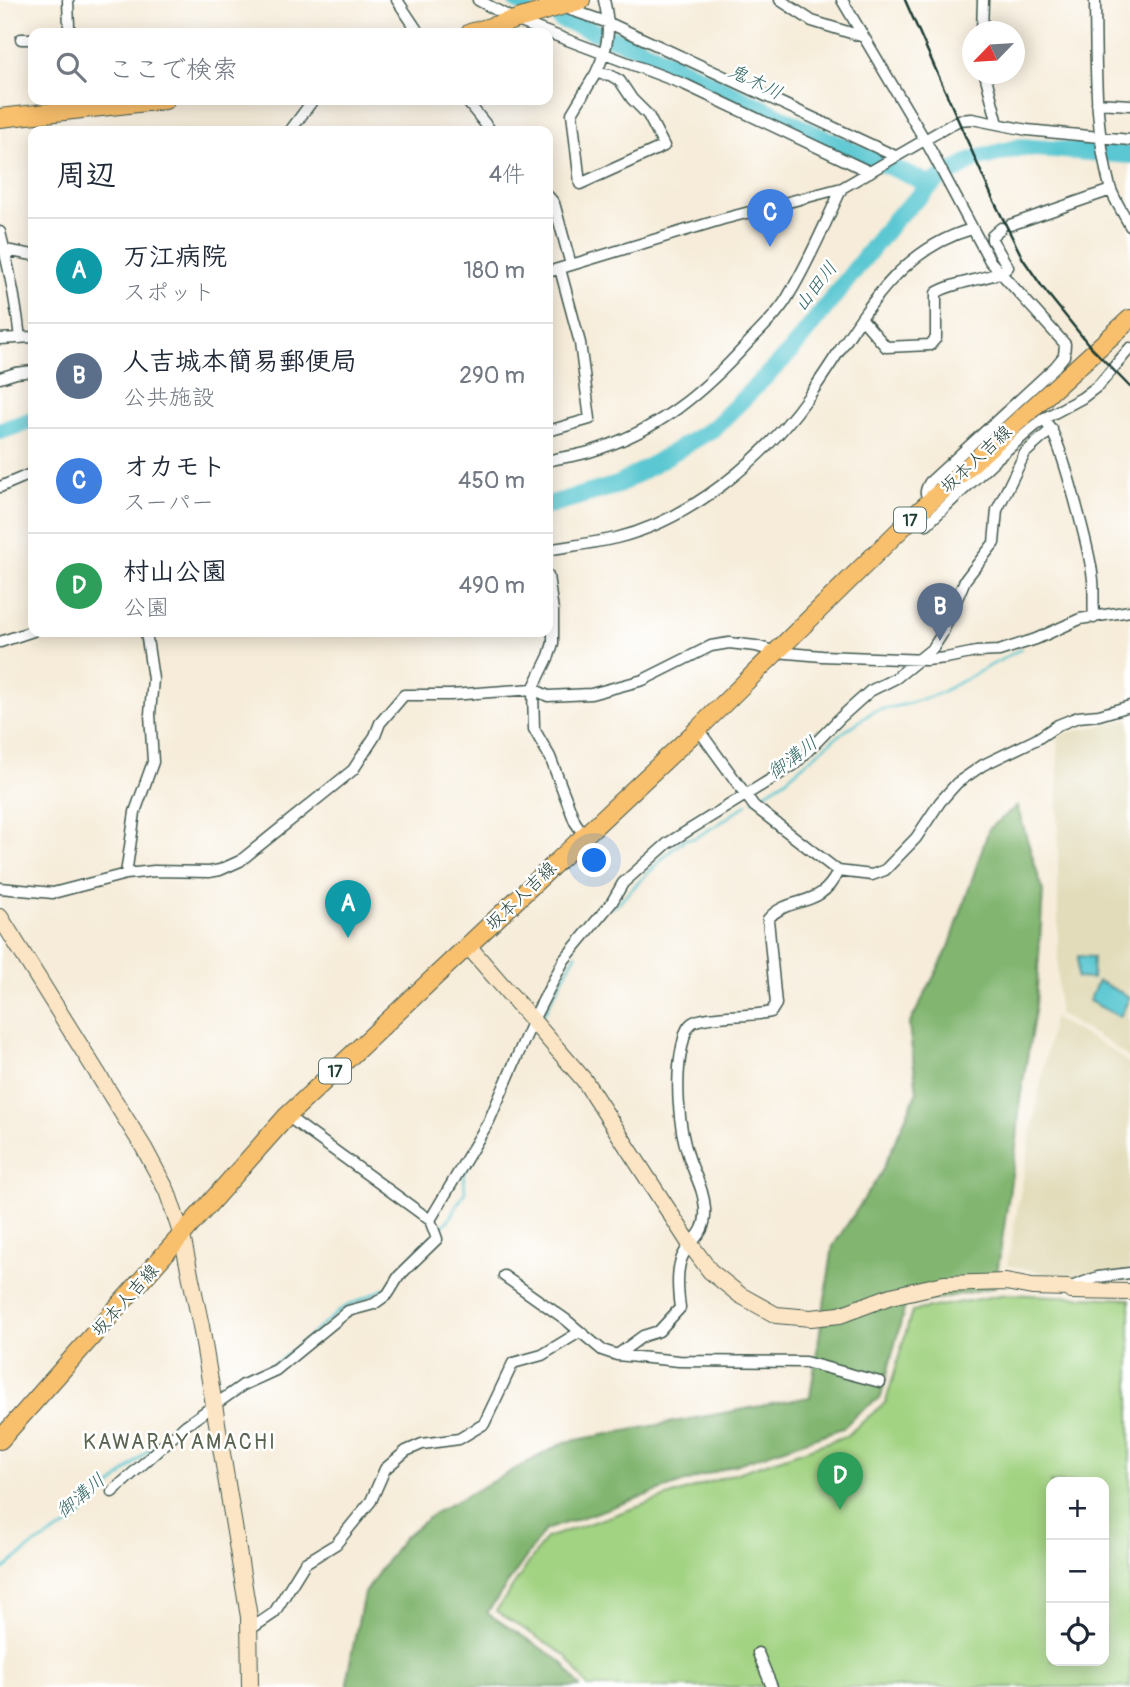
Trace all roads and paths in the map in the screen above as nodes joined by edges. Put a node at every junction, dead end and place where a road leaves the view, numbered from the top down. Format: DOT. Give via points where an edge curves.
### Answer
graph roads {
  1 [pos="68,0"];
  2 [pos="397,0"];
  3 [pos="478,0"];
  4 [pos="542,0"];
  5 [pos="581,0"];
  6 [pos="604,0"];
  7 [pos="779,0"];
  8 [pos="842,0"];
  9 [pos="983,0"];
  10 [pos="1095,0"];
  11 [pos="560,7"];
  12 [pos="515,20"];
  13 [pos="982,21"];
  14 [pos="610,23"];
  15 [pos="68,28"];
  16 [pos="416,28"];
  17 [pos="487,28"];
  18 [pos="537,28"];
  19 [pos="553,34"];
  20 [pos="864,37"];
  21 [pos="606,53"];
  22 [pos="596,73"];
  23 [pos="988,84"];
  24 [pos="1097,103"];
  25 [pos="120,105"];
  26 [pos="309,105"];
  27 [pos="471,105"];
  28 [pos="1130,105"];
  29 [pos="0,118"];
  30 [pos="998,124"];
  31 [pos="294,126"];
  32 [pos="487,126"];
  33 [pos="1102,137"];
  34 [pos="1130,139"];
  35 [pos="926,143"];
  36 [pos="895,156"];
  37 [pos="870,172"];
  38 [pos="842,188"];
  39 [pos="1111,190"];
  40 [pos="553,202"];
  41 [pos="970,225"];
  42 [pos="1130,226"];
  43 [pos="0,232"];
  44 [pos="5,250"];
  45 [pos="28,254"];
  46 [pos="571,265"];
  47 [pos="560,269"];
  48 [pos="553,271"];
  49 [pos="1001,274"];
  50 [pos="1130,318"];
  51 [pos="862,319"];
  52 [pos="28,337"];
  53 [pos="20,338"];
  54 [pos="0,339"];
  55 [pos="1130,348"];
  56 [pos="28,372"];
  57 [pos="0,378"];
  58 [pos="1043,419"];
  59 [pos="553,429"];
  60 [pos="1052,429"];
  61 [pos="553,460"];
  62 [pos="28,475"];
  63 [pos="0,486"];
  64 [pos="930,502"];
  65 [pos="911,519"];
  66 [pos="553,549"];
  67 [pos="553,605"];
  68 [pos="1130,611"];
  69 [pos="1094,618"];
  70 [pos="28,633"];
  71 [pos="147,637"];
  72 [pos="0,642"];
  73 [pos="776,652"];
  74 [pos="919,659"];
  75 [pos="533,689"];
  76 [pos="1130,706"];
  77 [pos="698,729"];
  78 [pos="744,794"];
  79 [pos="584,835"];
  80 [pos="838,871"];
  81 [pos="126,874"];
  82 [pos="0,888"];
  83 [pos="0,917"];
  84 [pos="469,947"];
  85 [pos="533,1020"];
  86 [pos="287,1116"];
  87 [pos="430,1220"];
  88 [pos="182,1236"];
  89 [pos="690,1244"];
  90 [pos="1130,1273"];
  91 [pos="504,1276"];
  92 [pos="1068,1288"];
  93 [pos="1130,1292"];
  94 [pos="579,1333"];
  95 [pos="617,1355"];
  96 [pos="880,1382"];
  97 [pos="214,1405"];
  98 [pos="0,1440"];
  99 [pos="112,1492"];
  100 [pos="249,1630"];
  101 [pos="758,1653"];
  102 [pos="250,1687"];
  103 [pos="772,1687"];
  1 -- 15 [label="street"];
  2 -- 16 [label="street"];
  3 -- 12 [label="street"];
  4 -- 11 [label="street"];
  5 -- 11 [label="main road"];
  6 -- 14 [label="street"];
  7 -- 20 [label="street" via="812,21"];
  8 -- 20 [label="street"];
  9 -- 13 [label="street"];
  10 -- 24 [label="street"];
  11 -- 12 [label="main road"];
  11 -- 14 [label="street"];
  12 -- 17 [label="main road"];
  12 -- 18 [label="street"];
  14 -- 21 [label="street"];
  14 -- 36 [label="street"];
  19 -- 21 [label="street"];
  20 -- 35 [label="street"];
  21 -- 22 [label="street"];
  21 -- 37 [label="street" via="686,85"];
  22 -- 22 [label="street" via="620,80 648,115 664,146 580,184 572,113"];
  23 -- 30 [label="street"];
  24 -- 28 [label="street"];
  24 -- 33 [label="street"];
  25 -- 29 [label="main road"];
  26 -- 31 [label="street"];
  27 -- 32 [label="street"];
  30 -- 33 [label="street"];
  30 -- 35 [label="street" via="965,119"];
  33 -- 34 [label="street"];
  33 -- 39 [label="street"];
  35 -- 36 [label="street"];
  35 -- 41 [label="street"];
  36 -- 37 [label="street"];
  37 -- 38 [label="street"];
  38 -- 46 [label="street"];
  38 -- 61 [label="street" via="780,309 687,404 608,446"];
  39 -- 42 [label="street"];
  39 -- 49 [label="street" via="1006,226 992,236 1008,267"];
  40 -- 46 [label="street"];
  41 -- 49 [label="street"];
  41 -- 51 [label="street" via="908,263"];
  43 -- 44 [label="street"];
  44 -- 45 [label="street"];
  44 -- 53 [label="street"];
  46 -- 47 [label="street"];
  47 -- 48 [label="street"];
  47 -- 59 [label="street" via="580,343 590,419"];
  49 -- 51 [label="street" via="961,282 936,293 936,338 926,347 886,347"];
  49 -- 64 [label="street" via="1066,344 1064,356 930,482 925,496"];
  50 -- 64 [label="main road, 坂本人吉線 / 17"];
  51 -- 66 [label="street" via="780,430 705,496 680,513 617,538"];
  52 -- 53 [label="street"];
  53 -- 54 [label="street"];
  55 -- 58 [label="street" via="1099,385"];
  56 -- 57 [label="street"];
  58 -- 60 [label="street"];
  58 -- 65 [label="street" via="927,523"];
  60 -- 69 [label="street" via="1093,579"];
  60 -- 74 [label="street" via="1025,453 997,510 994,543 965,580 933,649"];
  62 -- 63 [label="street"];
  64 -- 65 [label="main road, 坂本人吉線 / 17"];
  65 -- 73 [label="main road, 坂本人吉線 / 17"];
  67 -- 75 [label="street" via="550,656"];
  68 -- 69 [label="street"];
  69 -- 74 [label="street" via="1080,619 999,651"];
  70 -- 72 [label="street"];
  71 -- 81 [label="street" via="153,679 153,762 135,812"];
  73 -- 74 [label="street"];
  73 -- 75 [label="street" via="718,644 643,680 607,690 569,696"];
  73 -- 77 [label="main road, 坂本人吉線 / 17"];
  74 -- 78 [label="street" via="870,691 794,765"];
  75 -- 79 [label="street" via="534,729"];
  75 -- 81 [label="street" via="404,695 380,723 353,770 240,861 220,870"];
  76 -- 80 [label="street" via="1058,725 983,765 957,783 885,870 872,875"];
  77 -- 78 [label="street"];
  77 -- 79 [label="main road, 坂本人吉線 / 17"];
  78 -- 80 [label="street"];
  78 -- 85 [label="street" via="668,843 623,883 564,960"];
  79 -- 84 [label="main road, 坂本人吉線 / 17"];
  80 -- 89 [label="street" via="832,885 813,900 778,910 768,919 776,1004 771,1012 703,1019 687,1028 678,1086 683,1137 703,1192 705,1212 700,1236"];
  81 -- 82 [label="street" via="53,893"];
  83 -- 88 [label="street" via="144,1148 167,1191"];
  84 -- 85 [label="street"];
  84 -- 86 [label="main road, 坂本人吉線 / 17"];
  85 -- 87 [label="street" via="489,1121"];
  85 -- 89 [label="street" via="584,1080"];
  86 -- 87 [label="street"];
  86 -- 88 [label="main road, 坂本人吉線 / 17"];
  87 -- 97 [label="street" via="437,1239 399,1276 388,1294 374,1304 348,1311 276,1370"];
  88 -- 97 [label="street"];
  88 -- 98 [label="main road, 坂本人吉線 / 17"];
  89 -- 92 [label="street" via="710,1271 776,1315 840,1315 891,1296 944,1284 1006,1282"];
  89 -- 95 [label="street" via="680,1261 680,1308 659,1331 643,1336"];
  90 -- 92 [label="street" via="1098,1277"];
  91 -- 94 [label="street"];
  92 -- 93 [label="street"];
  94 -- 95 [label="street"];
  94 -- 100 [label="street" via="542,1355 513,1363 484,1424 458,1439 406,1451 385,1469 371,1501 336,1544 305,1563 274,1613"];
  95 -- 96 [label="street" via="805,1363"];
  97 -- 99 [label="street"];
  97 -- 100 [label="street"];
  100 -- 102 [label="street"];
  101 -- 103 [label="street"];
}
